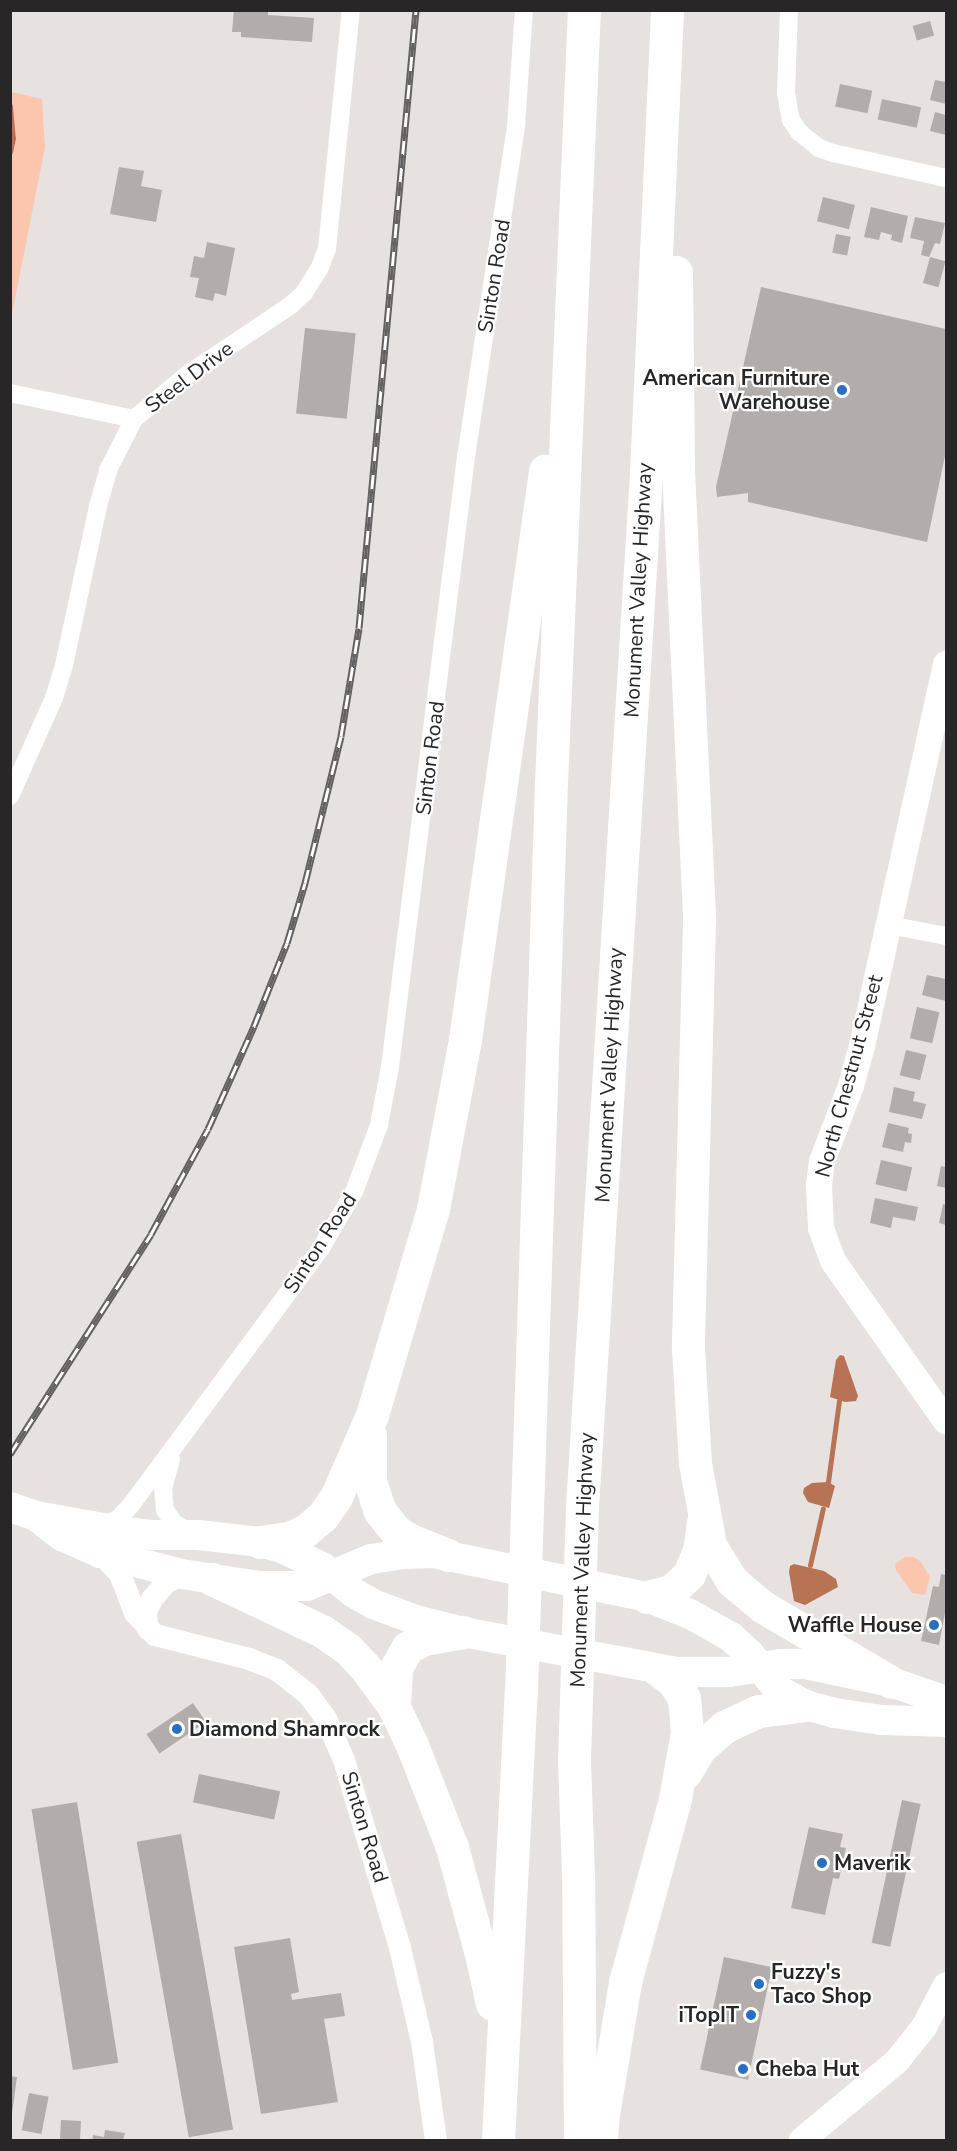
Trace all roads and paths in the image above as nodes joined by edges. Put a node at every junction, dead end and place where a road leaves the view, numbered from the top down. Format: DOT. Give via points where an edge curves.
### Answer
graph roads {
  1 [pos="351,10"];
  2 [pos="524,10"];
  3 [pos="584,10"];
  4 [pos="667,10"];
  5 [pos="789,10"];
  6 [pos="664,81"];
  7 [pos="946,178"];
  8 [pos="570,315"];
  9 [pos="10,393"];
  10 [pos="134,419"];
  11 [pos="946,664"];
  12 [pos="10,796"];
  13 [pos="889,925"];
  14 [pos="946,936"];
  15 [pos="372,1416"];
  16 [pos="946,1421"];
  17 [pos="176,1446"];
  18 [pos="23,1512"];
  19 [pos="704,1516"];
  20 [pos="198,1535"];
  21 [pos="99,1540"];
  22 [pos="260,1542"];
  23 [pos="457,1557"];
  24 [pos="333,1576"];
  25 [pos="197,1577"];
  26 [pos="647,1597"];
  27 [pos="148,1629"];
  28 [pos="463,1632"];
  29 [pos="760,1667"];
  30 [pos="650,1669"];
  31 [pos="891,1682"];
  32 [pos="946,1701"];
  33 [pos="804,1705"];
  34 [pos="394,1707"];
  35 [pos="946,1722"];
  36 [pos="675,1799"];
  37 [pos="946,1985"];
  38 [pos="501,2047"];
  39 [pos="436,2140"];
  40 [pos="498,2140"];
  41 [pos="580,2140"];
  42 [pos="601,2140"];
  43 [pos="802,2140"];
  1 -- 10 [label="street, Steel Drive" via="327,249 314,280 291,305 170,387"];
  2 -- 17 [label="street, Sinton Road" via="516,126 466,457 385,1105 367,1163 335,1228"];
  3 -- 8 [label="highway"];
  4 -- 6 [label="highway, Monument Valley Highway"];
  5 -- 7 [label="street" via="786,93 791,120 799,132 819,148 833,153"];
  6 -- 19 [label="highway" via="675,260 678,470 696,834 699,980 688,1349 692,1430"];
  6 -- 41 [label="highway, Monument Valley Highway" via="646,473 582,1507 574,1761"];
  8 -- 15 [label="highway" via="457,1089 433,1209"];
  8 -- 38 [label="highway" via="521,1692"];
  9 -- 10 [label="street"];
  10 -- 12 [label="street, Steel Drive" via="108,470 54,698"];
  11 -- 13 [label="main road, North Chestnut Street"];
  13 -- 14 [label="street"];
  13 -- 16 [label="main road, North Chestnut Street" via="856,1067 821,1164 820,1223 825,1245 840,1272"];
  15 -- 22 [label="highway" via="323,1516 298,1535"];
  15 -- 23 [label="highway" via="370,1486 380,1511 408,1539"];
  17 -- 20 [label="street, Sinton Road" via="165,1478 163,1502 174,1523"];
  17 -- 21 [label="street, Sinton Road"];
  18 -- 21 [label="main road"];
  19 -- 26 [label="highway" via="699,1551 689,1574 671,1590"];
  19 -- 31 [label="highway" via="716,1558 741,1591"];
  20 -- 21 [label="main road" via="136,1533"];
  20 -- 22 [label="main road"];
  21 -- 25 [label="main road"];
  21 -- 27 [label="street" via="120,1574 135,1613"];
  22 -- 24 [label="main road" via="305,1558"];
  23 -- 24 [label="main road" via="418,1553 386,1556"];
  23 -- 26 [label="main road"];
  24 -- 25 [label="main road" via="290,1588"];
  24 -- 28 [label="main road" via="380,1607"];
  25 -- 27 [label="street" via="166,1583 152,1599 147,1612"];
  25 -- 34 [label="highway" via="322,1631 348,1649"];
  26 -- 29 [label="main road" via="718,1628"];
  27 -- 39 [label="street, Sinton Road" via="169,1641 238,1656 277,1670 308,1694 326,1719 344,1760 400,1948 425,2060"];
  28 -- 30 [label="main road"];
  28 -- 34 [label="highway" via="424,1639 407,1648 396,1668"];
  29 -- 30 [label="main road" via="715,1673"];
  29 -- 31 [label="main road" via="805,1664"];
  29 -- 33 [label="main road" via="779,1690"];
  30 -- 36 [label="highway" via="681,1691 688,1713"];
  31 -- 32 [label="main road"];
  33 -- 35 [label="main road" via="882,1720"];
  33 -- 36 [label="highway" via="747,1715 713,1734 692,1758"];
  34 -- 38 [label="highway" via="458,1866"];
  36 -- 42 [label="highway" via="625,1982"];
  37 -- 43 [label="main road" via="924,2027 897,2061"];
  38 -- 40 [label="highway"];
}
